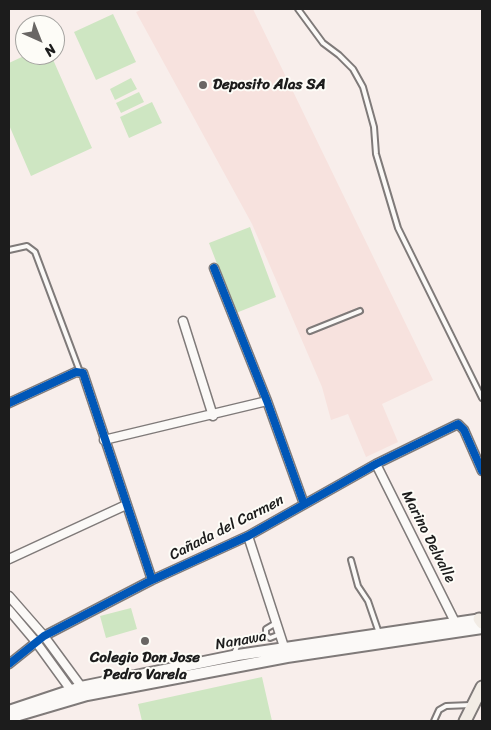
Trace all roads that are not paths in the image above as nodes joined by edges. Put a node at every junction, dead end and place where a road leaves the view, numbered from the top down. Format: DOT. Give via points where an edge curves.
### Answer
graph roads {
  1 [pos="298,9"];
  2 [pos="9,250"];
  3 [pos="214,268"];
  4 [pos="360,311"];
  5 [pos="183,321"];
  6 [pos="310,331"];
  7 [pos="80,372"];
  8 [pos="482,398"];
  9 [pos="267,402"];
  10 [pos="9,403"];
  11 [pos="212,416"];
  12 [pos="104,440"];
  13 [pos="376,464"];
  14 [pos="482,469"];
  15 [pos="304,504"];
  16 [pos="126,505"];
  17 [pos="248,536"];
  18 [pos="9,559"];
  19 [pos="350,560"];
  20 [pos="152,580"];
  21 [pos="9,596"];
  22 [pos="9,610"];
  23 [pos="455,622"];
  24 [pos="481,622"];
  25 [pos="276,623"];
  26 [pos="280,634"];
  27 [pos="379,634"];
  28 [pos="266,635"];
  29 [pos="44,636"];
  30 [pos="36,642"];
  31 [pos="286,653"];
  32 [pos="233,657"];
  33 [pos="9,664"];
  34 [pos="482,687"];
  35 [pos="79,693"];
  36 [pos="473,704"];
  37 [pos="9,717"];
  38 [pos="434,721"];
  39 [pos="464,721"];
  1 -- 8 [label="lane" via="323,43 353,70 363,88 374,127 376,154 398,228"];
  2 -- 7 [label="lane" via="27,246 35,252"];
  3 -- 9 [label="street"];
  4 -- 6 [label="lane"];
  5 -- 11 [label="street"];
  7 -- 10 [label="street"];
  7 -- 12 [label="street"];
  9 -- 11 [label="street"];
  9 -- 15 [label="street"];
  11 -- 12 [label="street"];
  12 -- 16 [label="street"];
  13 -- 14 [label="street, Cañada del Carmen" via="458,424"];
  13 -- 15 [label="street, Cañada del Carmen"];
  13 -- 23 [label="street, Marino Delvalle"];
  15 -- 17 [label="street, Cañada del Carmen"];
  16 -- 18 [label="street"];
  16 -- 20 [label="street"];
  17 -- 20 [label="street, Cañada del Carmen"];
  17 -- 25 [label="street"];
  19 -- 27 [label="lane"];
  20 -- 29 [label="street, Cañada del Carmen"];
  21 -- 29 [label="street"];
  22 -- 30 [label="street"];
  23 -- 24 [label="main road, Nanawa"];
  23 -- 27 [label="main road, Nanawa"];
  24 -- 31 [label="main road, Nanawa"];
  25 -- 26 [label="street"];
  25 -- 28 [label="lane" via="266,629"];
  26 -- 28 [label="lane" via="270,638"];
  26 -- 31 [label="street"];
  27 -- 31 [label="main road, Nanawa"];
  28 -- 32 [label="lane" via="238,644"];
  29 -- 30 [label="street, Cañada del Carmen"];
  29 -- 35 [label="street"];
  30 -- 33 [label="street, Cañada del Carmen"];
  30 -- 35 [label="street"];
  31 -- 32 [label="main road, Nanawa"];
  31 -- 35 [label="main road, Nanawa"];
  32 -- 35 [label="main road, Nanawa"];
  34 -- 36 [label="main road"];
  35 -- 37 [label="main road, Nanawa"];
  36 -- 38 [label="lane" via="446,706 439,710"];
  36 -- 39 [label="main road"];
}
